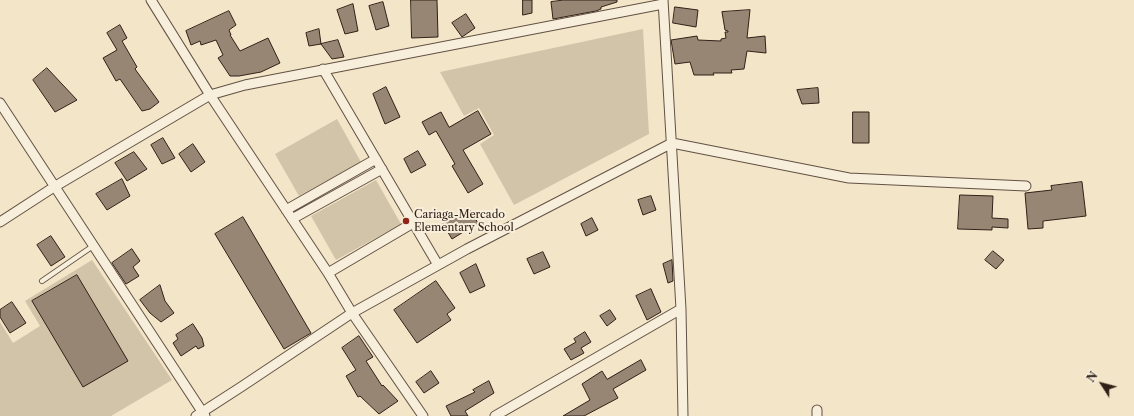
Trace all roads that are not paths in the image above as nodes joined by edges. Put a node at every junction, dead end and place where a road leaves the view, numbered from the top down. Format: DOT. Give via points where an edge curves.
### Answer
graph roads {
  1 [pos="151,0"];
  2 [pos="663,2"];
  3 [pos="323,70"];
  4 [pos="210,95"];
  5 [pos="0,103"];
  6 [pos="672,143"];
  7 [pos="376,159"];
  8 [pos="382,169"];
  9 [pos="1026,186"];
  10 [pos="54,187"];
  11 [pos="286,210"];
  12 [pos="292,219"];
  13 [pos="0,222"];
  14 [pos="413,223"];
  15 [pos="93,246"];
  16 [pos="438,265"];
  17 [pos="328,273"];
  18 [pos="42,281"];
  19 [pos="681,309"];
  20 [pos="352,313"];
  21 [pos="201,415"];
  22 [pos="423,416"];
  23 [pos="495,416"];
  24 [pos="683,416"];
  1 -- 4 [label="street"];
  2 -- 3 [label="street"];
  2 -- 6 [label="street"];
  3 -- 4 [label="street" via="244,84"];
  3 -- 7 [label="street"];
  4 -- 10 [label="street"];
  4 -- 11 [label="street"];
  5 -- 10 [label="street"];
  6 -- 9 [label="street" via="849,178"];
  6 -- 16 [label="street"];
  6 -- 19 [label="street"];
  7 -- 8 [label="street"];
  7 -- 11 [label="street"];
  8 -- 12 [label="street"];
  8 -- 14 [label="street"];
  10 -- 13 [label="street"];
  10 -- 15 [label="street"];
  11 -- 12 [label="street"];
  12 -- 17 [label="street"];
  14 -- 16 [label="street"];
  14 -- 17 [label="street"];
  15 -- 18 [label="lane"];
  15 -- 21 [label="street"];
  16 -- 20 [label="street"];
  17 -- 20 [label="street"];
  19 -- 23 [label="street"];
  19 -- 24 [label="street"];
  20 -- 21 [label="street"];
  20 -- 22 [label="street"];
}
